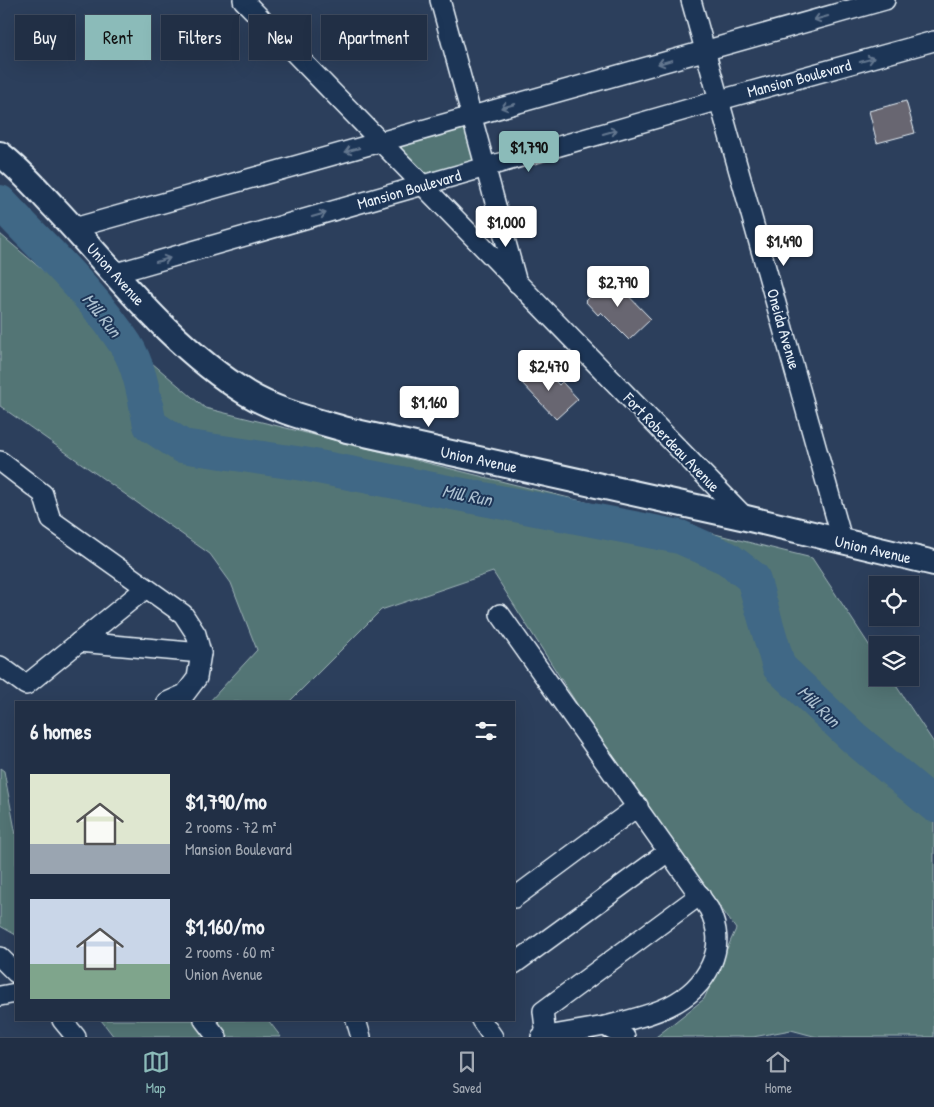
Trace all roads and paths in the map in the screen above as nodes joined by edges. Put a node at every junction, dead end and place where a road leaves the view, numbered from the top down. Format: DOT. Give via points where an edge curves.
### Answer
graph roads {
  1 [pos="242,0"];
  2 [pos="440,0"];
  3 [pos="692,0"];
  4 [pos="885,0"];
  5 [pos="934,41"];
  6 [pos="706,51"];
  7 [pos="720,100"];
  8 [pos="472,116"];
  9 [pos="380,142"];
  10 [pos="0,154"];
  11 [pos="487,168"];
  12 [pos="422,186"];
  13 [pos="74,228"];
  14 [pos="116,274"];
  15 [pos="518,284"];
  16 [pos="0,461"];
  17 [pos="746,518"];
  18 [pos="843,543"];
  19 [pos="934,563"];
  20 [pos="146,588"];
  21 [pos="500,614"];
  22 [pos="79,642"];
  23 [pos="200,653"];
  24 [pos="0,666"];
  25 [pos="169,701"];
  26 [pos="638,806"];
  27 [pos="669,852"];
  28 [pos="700,895"];
  29 [pos="515,897"];
  30 [pos="0,957"];
  31 [pos="515,963"];
  32 [pos="15,972"];
  33 [pos="15,993"];
  34 [pos="0,996"];
  35 [pos="63,1021"];
  36 [pos="205,1021"];
  37 [pos="356,1021"];
  38 [pos="482,1021"];
  39 [pos="605,1026"];
  40 [pos="543,1036"];
  41 [pos="76,1037"];
  42 [pos="217,1037"];
  43 [pos="361,1037"];
  44 [pos="493,1037"];
  45 [pos="625,1037"];
  1 -- 9 [label="street, Fort Roberdeau Avenue"];
  2 -- 8 [label="street"];
  3 -- 6 [label="street, Oneida Avenue"];
  4 -- 6 [label="street, one-way"];
  7 -- 5 [label="street, Mansion Boulevard, one-way"];
  6 -- 7 [label="street, Oneida Avenue"];
  6 -- 8 [label="street, one-way"];
  11 -- 7 [label="street, Mansion Boulevard, one-way"];
  7 -- 18 [label="street, Oneida Avenue"];
  8 -- 9 [label="street"];
  8 -- 11 [label="street"];
  9 -- 12 [label="street, Fort Roberdeau Avenue"];
  9 -- 13 [label="street, one-way"];
  10 -- 13 [label="main road, Union Avenue"];
  11 -- 12 [label="street, Mansion Boulevard"];
  11 -- 15 [label="street"];
  14 -- 12 [label="street, Mansion Boulevard, one-way"];
  12 -- 15 [label="street, Fort Roberdeau Avenue"];
  13 -- 14 [label="main road, Union Avenue"];
  14 -- 17 [label="main road, Union Avenue" via="195,357 249,394 293,414 348,430"];
  15 -- 17 [label="street, Fort Roberdeau Avenue"];
  16 -- 20 [label="street" via="43,494 51,520"];
  17 -- 18 [label="main road, Union Avenue"];
  18 -- 19 [label="main road, Union Avenue"];
  20 -- 22 [label="street"];
  20 -- 23 [label="street" via="183,614 196,634"];
  21 -- 26 [label="street"];
  22 -- 23 [label="street"];
  22 -- 24 [label="street" via="26,685"];
  23 -- 25 [label="street" via="196,678 185,694"];
  26 -- 27 [label="street"];
  26 -- 29 [label="street"];
  27 -- 28 [label="street"];
  27 -- 31 [label="street"];
  28 -- 39 [label="street" via="716,924 718,940 707,975 694,990 671,1006"];
  28 -- 40 [label="street" via="543,1011"];
  30 -- 32 [label="street"];
  33 -- 34 [label="street"];
  35 -- 41 [label="street"];
  36 -- 42 [label="street"];
  37 -- 43 [label="street"];
  38 -- 44 [label="street"];
  39 -- 40 [label="street"];
  39 -- 45 [label="street"];
}
